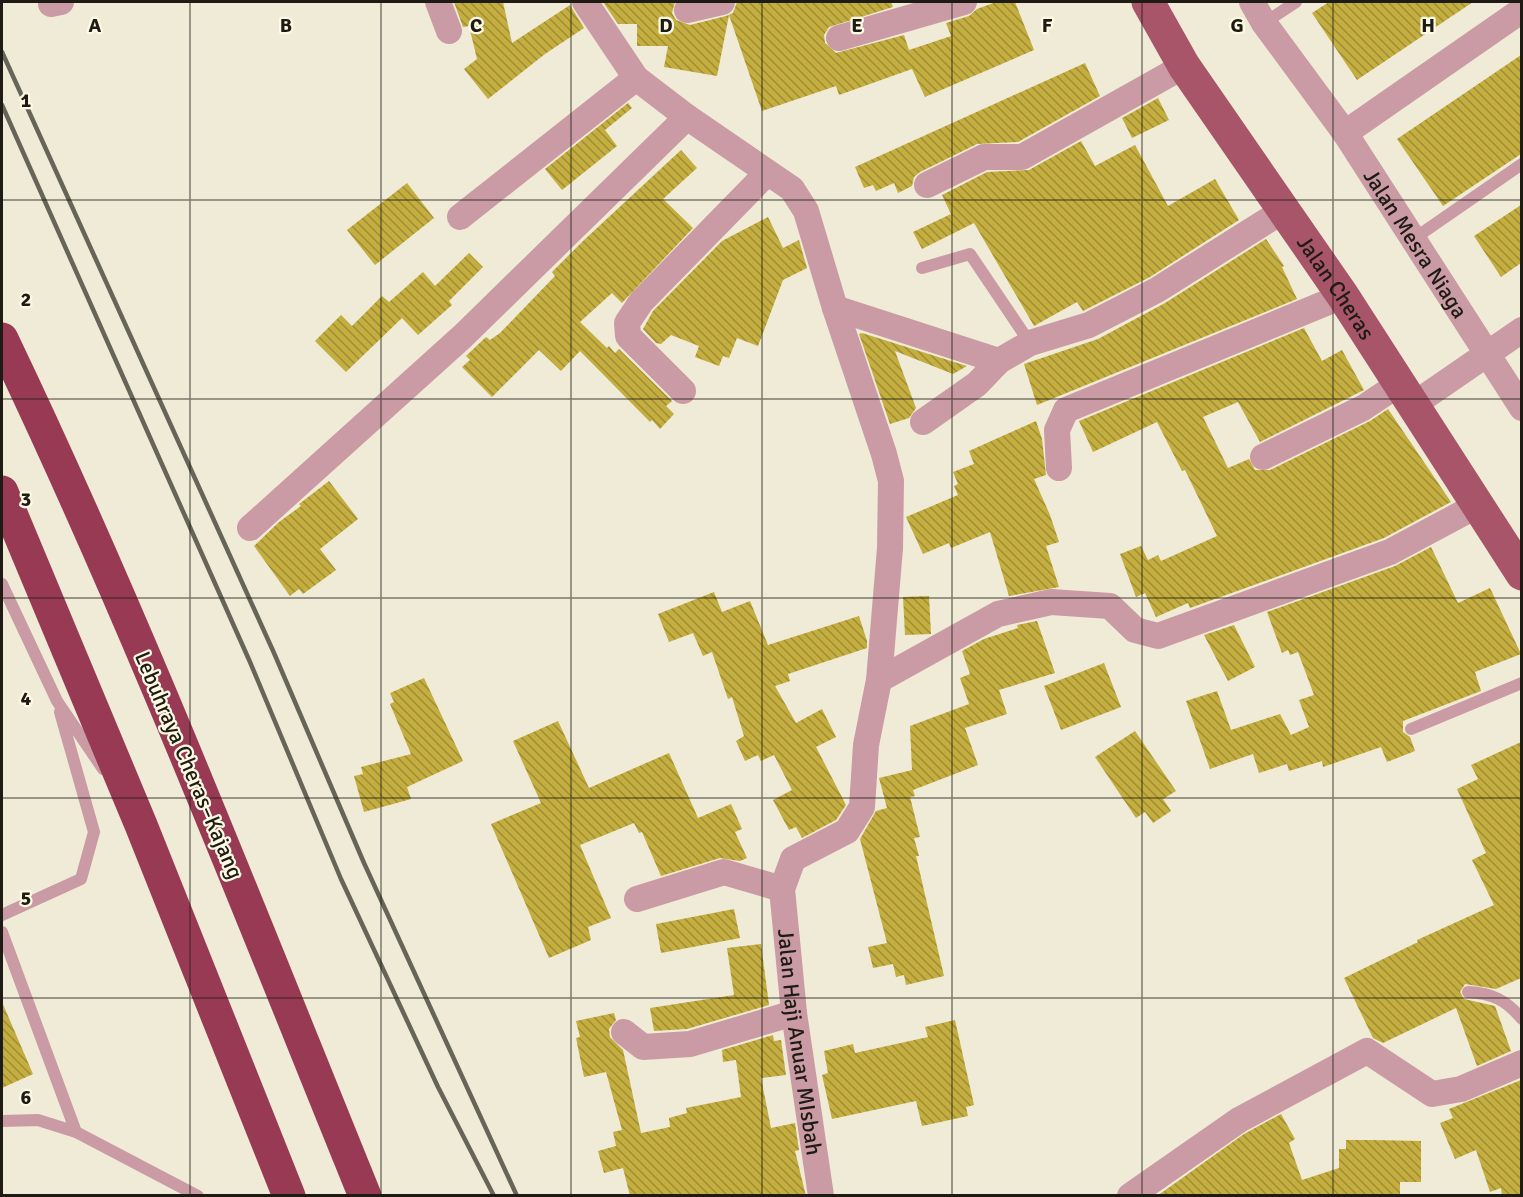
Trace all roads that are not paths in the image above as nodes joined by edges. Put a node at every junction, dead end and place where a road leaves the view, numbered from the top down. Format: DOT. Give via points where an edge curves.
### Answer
graph roads {
  1 [pos="438,2"];
  2 [pos="585,2"];
  3 [pos="722,2"];
  4 [pos="964,2"];
  5 [pos="1148,2"];
  6 [pos="1296,2"];
  7 [pos="687,9"];
  8 [pos="1521,10"];
  9 [pos="1258,12"];
  10 [pos="449,31"];
  11 [pos="839,39"];
  12 [pos="1184,66"];
  13 [pos="636,78"];
  14 [pos="687,117"];
  15 [pos="1346,134"];
  16 [pos="1521,164"];
  17 [pos="767,173"];
  18 [pos="927,185"];
  19 [pos="1284,210"];
  20 [pos="460,217"];
  21 [pos="1412,240"];
  22 [pos="922,268"];
  23 [pos="1343,296"];
  24 [pos="835,308"];
  25 [pos="1521,330"];
  26 [pos="2,339"];
  27 [pos="1030,343"];
  28 [pos="1485,354"];
  29 [pos="999,361"];
  30 [pos="683,391"];
  31 [pos="1406,395"];
  32 [pos="1521,408"];
  33 [pos="923,422"];
  34 [pos="1263,457"];
  35 [pos="1059,468"];
  36 [pos="2,492"];
  37 [pos="1476,506"];
  38 [pos="250,528"];
  39 [pos="1521,574"];
  40 [pos="2,584"];
  41 [pos="879,680"];
  42 [pos="1521,683"];
  43 [pos="57,701"];
  44 [pos="1411,729"];
  45 [pos="141,825"];
  46 [pos="782,889"];
  47 [pos="637,899"];
  48 [pos="2,915"];
  49 [pos="2,932"];
  50 [pos="1468,992"];
  51 [pos="794,1013"];
  52 [pos="1521,1019"];
  53 [pos="624,1032"];
  54 [pos="1521,1063"];
  55 [pos="2,1121"];
  56 [pos="76,1132"];
  57 [pos="198,1196"];
  58 [pos="289,1196"];
  59 [pos="365,1196"];
  60 [pos="821,1196"];
  61 [pos="1130,1196"];
  1 -- 10 [label="street"];
  2 -- 13 [label="street"];
  3 -- 7 [label="street"];
  4 -- 11 [label="street"];
  5 -- 12 [label="main road, Jalan Cheras"];
  6 -- 9 [label="lane"];
  8 -- 15 [label="street"];
  9 -- 15 [label="street, Jalan Mesra Niaga"];
  12 -- 18 [label="street" via="1022,157 984,157"];
  12 -- 19 [label="main road, Jalan Cheras"];
  13 -- 14 [label="street"];
  13 -- 20 [label="street"];
  14 -- 17 [label="street"];
  14 -- 38 [label="street" via="463,336"];
  15 -- 21 [label="street, Jalan Mesra Niaga"];
  16 -- 21 [label="lane"];
  17 -- 24 [label="street" via="792,189 806,211"];
  17 -- 30 [label="street" via="641,302 627,323 628,336"];
  19 -- 23 [label="main road, Jalan Cheras"];
  19 -- 27 [label="street" via="1157,290 1089,325"];
  21 -- 28 [label="street, Jalan Mesra Niaga"];
  22 -- 27 [label="lane" via="970,254"];
  23 -- 31 [label="main road, Jalan Cheras"];
  23 -- 35 [label="street" via="1066,410 1057,430"];
  24 -- 29 [label="street"];
  24 -- 41 [label="street" via="891,481 890,548"];
  25 -- 28 [label="street"];
  26 -- 59 [label="highway, Lebuhraya Cheras–Kajang" via="57,454 184,750"];
  27 -- 29 [label="street"];
  28 -- 31 [label="street"];
  28 -- 32 [label="street, Jalan Mesra Niaga"];
  29 -- 33 [label="street" via="977,384"];
  31 -- 34 [label="street" via="1363,408"];
  31 -- 37 [label="main road, Jalan Cheras"];
  36 -- 45 [label="highway"];
  37 -- 39 [label="main road, Jalan Cheras"];
  37 -- 41 [label="street" via="1390,552 1158,636 1135,630 1110,606 1050,602 998,614"];
  40 -- 43 [label="lane"];
  41 -- 46 [label="street" via="866,745 862,807 847,831 793,859"];
  42 -- 44 [label="lane"];
  43 -- 45 [label="lane"];
  43 -- 48 [label="lane" via="94,832 81,879"];
  45 -- 58 [label="highway"];
  46 -- 47 [label="street" via="724,872"];
  46 -- 51 [label="street, Jalan Haji Anuar MIsbah"];
  49 -- 56 [label="lane"];
  50 -- 52 [label="lane" via="1490,993 1511,1006"];
  51 -- 53 [label="street" via="690,1044 643,1047"];
  51 -- 60 [label="street, Jalan Haji Anuar MIsbah"];
  54 -- 61 [label="street" via="1461,1089 1432,1094 1367,1051 1239,1120"];
  55 -- 56 [label="lane" via="38,1120"];
  56 -- 57 [label="lane"];
}
